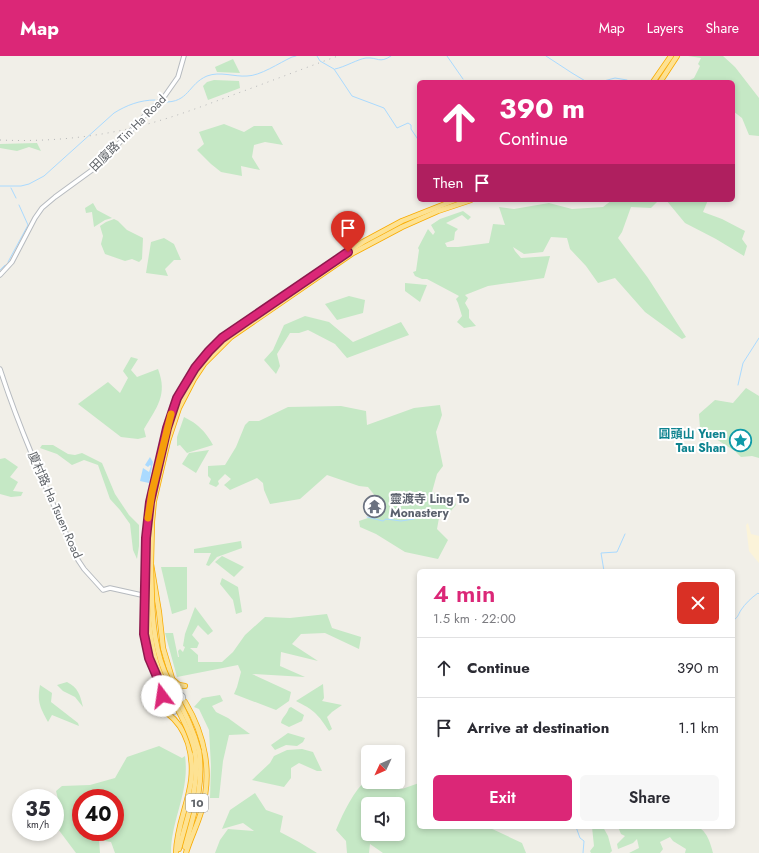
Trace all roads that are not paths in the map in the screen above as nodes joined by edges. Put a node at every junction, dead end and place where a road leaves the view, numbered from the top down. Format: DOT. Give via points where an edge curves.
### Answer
graph roads {
  1 [pos="184,56"];
  2 [pos="671,56"];
  3 [pos="677,56"];
  4 [pos="654,80"];
  5 [pos="661,80"];
  6 [pos="450,202"];
  7 [pos="465,202"];
  8 [pos="0,275"];
  9 [pos="0,369"];
  10 [pos="148,564"];
  11 [pos="162,670"];
  12 [pos="173,682"];
  13 [pos="161,686"];
  14 [pos="185,686"];
  15 [pos="176,690"];
  16 [pos="162,696"];
  17 [pos="184,702"];
  18 [pos="167,714"];
  19 [pos="197,752"];
  20 [pos="177,853"];
  21 [pos="185,853"];
  1 -- 8 [label="street, 田廈路 Tin Ha Road" via="178,77 164,97 99,165 42,208 12,262"];
  2 -- 4 [label="highway"];
  3 -- 5 [label="highway"];
  6 -- 10 [label="highway, 10" via="402,222 348,252 230,332 200,361 181,390 167,428 148,512"];
  7 -- 10 [label="highway, 10" via="402,227 353,253 231,336 204,364 181,402 168,441 154,501"];
  9 -- 11 [label="street, 廈村路 Ha Tsuen Road" via="8,395 60,521 81,564 103,590 110,588 150,598 152,637"];
  10 -- 12 [label="highway, bridge" via="161,624 163,648"];
  10 -- 13 [label="highway, bridge" via="144,634 149,658"];
  10 -- 19 [label="highway, 10, bridge" via="155,658"];
  11 -- 12 [label="street"];
  11 -- 13 [label="street"];
  12 -- 14 [label="highway"];
  12 -- 15 [label="street"];
  13 -- 16 [label="street"];
  15 -- 16 [label="street"];
  15 -- 17 [label="street" via="183,696"];
  16 -- 18 [label="street" via="159,706"];
  17 -- 18 [label="street" via="176,712"];
  17 -- 21 [label="highway" via="201,736 207,778 203,805"];
  18 -- 20 [label="highway" via="184,733 191,762 190,788"];
  19 -- 20 [label="highway, 10" via="196,788"];
  19 -- 21 [label="highway, 10" via="201,772 200,790"];
}
